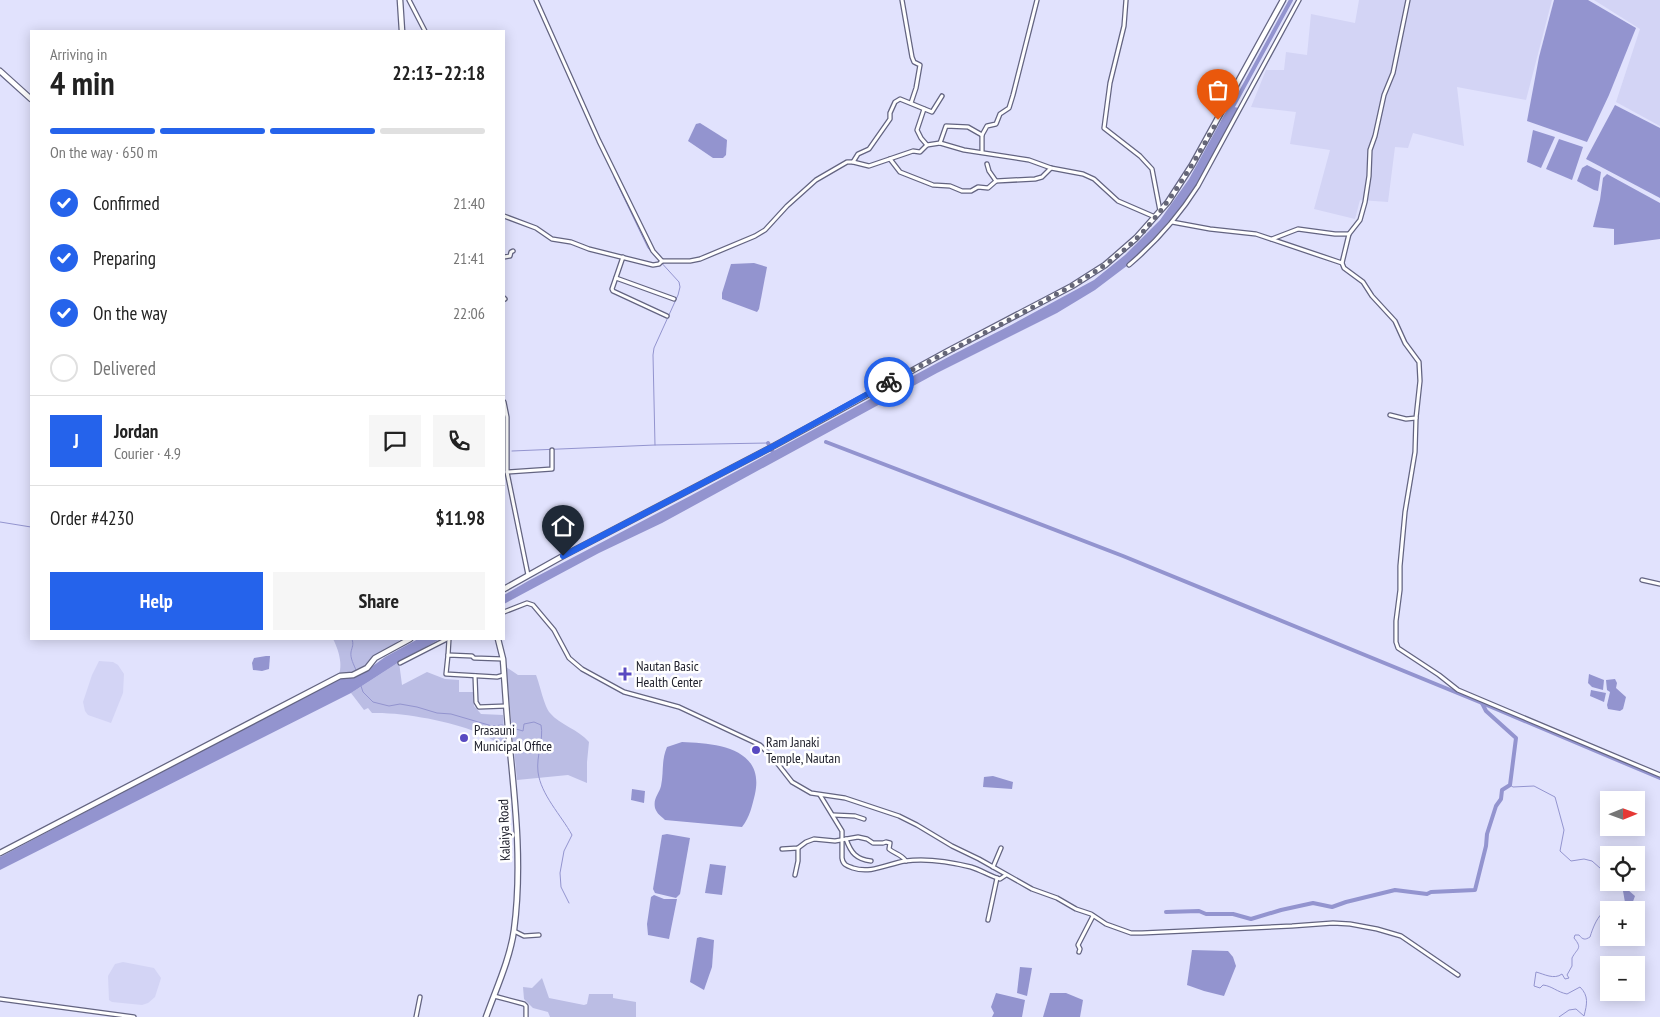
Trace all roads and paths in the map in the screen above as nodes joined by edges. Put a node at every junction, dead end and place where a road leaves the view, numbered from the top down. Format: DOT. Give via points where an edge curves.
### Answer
graph roads {
  1 [pos="400,0"];
  2 [pos="408,0"];
  3 [pos="536,0"];
  4 [pos="902,0"];
  5 [pos="1037,0"];
  6 [pos="1126,0"];
  7 [pos="1283,0"];
  8 [pos="1299,0"];
  9 [pos="1408,0"];
  10 [pos="402,30"];
  11 [pos="424,30"];
  12 [pos="0,71"];
  13 [pos="942,96"];
  14 [pos="30,99"];
  15 [pos="911,103"];
  16 [pos="924,110"];
  17 [pos="982,135"];
  18 [pos="940,143"];
  19 [pos="927,145"];
  20 [pos="982,152"];
  21 [pos="890,159"];
  22 [pos="853,162"];
  23 [pos="987,164"];
  24 [pos="1051,168"];
  25 [pos="996,181"];
  26 [pos="1160,211"];
  27 [pos="505,216"];
  28 [pos="1155,217"];
  29 [pos="1172,222"];
  30 [pos="1349,234"];
  31 [pos="1272,239"];
  32 [pos="513,251"];
  33 [pos="505,257"];
  34 [pos="623,257"];
  35 [pos="661,262"];
  36 [pos="1342,263"];
  37 [pos="1129,265"];
  38 [pos="616,278"];
  39 [pos="674,299"];
  40 [pos="667,316"];
  41 [pos="505,407"];
  42 [pos="1390,415"];
  43 [pos="1416,418"];
  44 [pos="552,450"];
  45 [pos="507,472"];
  46 [pos="528,576"];
  47 [pos="1642,580"];
  48 [pos="1660,584"];
  49 [pos="505,589"];
  50 [pos="505,612"];
  51 [pos="408,640"];
  52 [pos="446,640"];
  53 [pos="448,640"];
  54 [pos="498,640"];
  55 [pos="448,655"];
  56 [pos="503,659"];
  57 [pos="400,663"];
  58 [pos="504,675"];
  59 [pos="475,676"];
  60 [pos="506,706"];
  61 [pos="1660,775"];
  62 [pos="820,795"];
  63 [pos="833,815"];
  64 [pos="864,819"];
  65 [pos="844,839"];
  66 [pos="798,848"];
  67 [pos="1001,848"];
  68 [pos="782,849"];
  69 [pos="0,853"];
  70 [pos="871,861"];
  71 [pos="906,861"];
  72 [pos="993,867"];
  73 [pos="795,875"];
  74 [pos="1006,875"];
  75 [pos="997,878"];
  76 [pos="1094,916"];
  77 [pos="988,920"];
  78 [pos="514,931"];
  79 [pos="539,935"];
  80 [pos="1079,952"];
  81 [pos="1458,975"];
  82 [pos="493,996"];
  83 [pos="420,997"];
  84 [pos="0,999"];
  85 [pos="134,1017"];
  86 [pos="416,1017"];
  87 [pos="486,1017"];
  88 [pos="526,1017"];
  1 -- 10 [label="main road"];
  2 -- 11 [label="street"];
  3 -- 35 [label="street" via="607,158"];
  4 -- 15 [label="street" via="912,57 920,64"];
  5 -- 17 [label="street" via="1008,108 1000,114 996,124 987,126"];
  6 -- 26 [label="street" via="1104,128 1152,169"];
  7 -- 26 [label="main road" via="1192,165"];
  8 -- 29 [label="street" via="1198,186"];
  9 -- 30 [label="street" via="1393,72 1370,150 1365,202 1360,220"];
  12 -- 14 [label="main road"];
  13 -- 16 [label="street" via="932,112"];
  15 -- 16 [label="street"];
  15 -- 22 [label="street" via="900,99 895,102 887,124"];
  16 -- 19 [label="street" via="918,130"];
  17 -- 18 [label="street" via="968,127 946,126"];
  17 -- 20 [label="street"];
  18 -- 19 [label="street"];
  18 -- 20 [label="street"];
  19 -- 21 [label="street" via="920,152 913,151"];
  20 -- 24 [label="street" via="1029,160"];
  21 -- 22 [label="street" via="869,166"];
  21 -- 25 [label="street" via="900,172 962,191 991,186"];
  22 -- 35 [label="street" via="847,162 816,180 755,236 700,259"];
  23 -- 25 [label="street"];
  24 -- 25 [label="street" via="1035,180"];
  24 -- 28 [label="street" via="1094,179 1118,201"];
  26 -- 28 [label="main road"];
  27 -- 34 [label="street" via="536,228 552,239"];
  28 -- 46 [label="main road" via="1105,265 1072,286"];
  29 -- 31 [label="street"];
  29 -- 37 [label="street"];
  30 -- 31 [label="street" via="1298,229"];
  30 -- 36 [label="street"];
  31 -- 36 [label="street"];
  32 -- 33 [label="street"];
  34 -- 35 [label="street" via="654,265"];
  34 -- 38 [label="street"];
  36 -- 43 [label="street" via="1396,321 1405,343 1417,357 1420,381"];
  38 -- 39 [label="street"];
  38 -- 40 [label="street" via="613,291"];
  41 -- 45 [label="street"];
  42 -- 43 [label="street"];
  43 -- 61 [label="street" via="1415,452 1400,566 1396,621 1398,648 1458,690"];
  44 -- 45 [label="street" via="552,469"];
  45 -- 46 [label="street"];
  46 -- 49 [label="main road"];
  47 -- 48 [label="street"];
  50 -- 62 [label="street" via="527,603 533,605 554,630 569,658 582,670 624,692 679,707 760,745 792,782"];
  51 -- 69 [label="main road" via="375,658 367,668 353,675 340,676"];
  52 -- 57 [label="street"];
  53 -- 55 [label="street"];
  54 -- 56 [label="main road, Kalaiya Road"];
  55 -- 56 [label="street"];
  55 -- 59 [label="street" via="446,674"];
  56 -- 58 [label="main road, Kalaiya Road"];
  58 -- 59 [label="street"];
  58 -- 60 [label="main road, Kalaiya Road"];
  59 -- 60 [label="street" via="479,707"];
  60 -- 78 [label="main road, Kalaiya Road" via="517,828"];
  62 -- 63 [label="street"];
  62 -- 72 [label="street" via="845,798 899,816"];
  63 -- 64 [label="street"];
  63 -- 65 [label="street"];
  65 -- 66 [label="street" via="814,839"];
  65 -- 70 [label="street" via="855,856"];
  65 -- 71 [label="street" via="858,837 873,843 890,843 889,849"];
  65 -- 71 [label="street" via="843,862 862,871"];
  66 -- 68 [label="street"];
  66 -- 73 [label="street"];
  67 -- 72 [label="street"];
  71 -- 75 [label="street" via="959,865"];
  72 -- 74 [label="street"];
  74 -- 75 [label="street"];
  74 -- 76 [label="street"];
  75 -- 77 [label="street"];
  76 -- 80 [label="street" via="1078,945"];
  76 -- 81 [label="street" via="1131,933 1350,924 1402,936"];
  78 -- 79 [label="street" via="524,936"];
  78 -- 82 [label="main road, Kalaiya Road"];
  82 -- 87 [label="main road, Kalaiya Road"];
  82 -- 88 [label="street" via="524,1004"];
  83 -- 86 [label="street"];
  84 -- 85 [label="street"];
}
